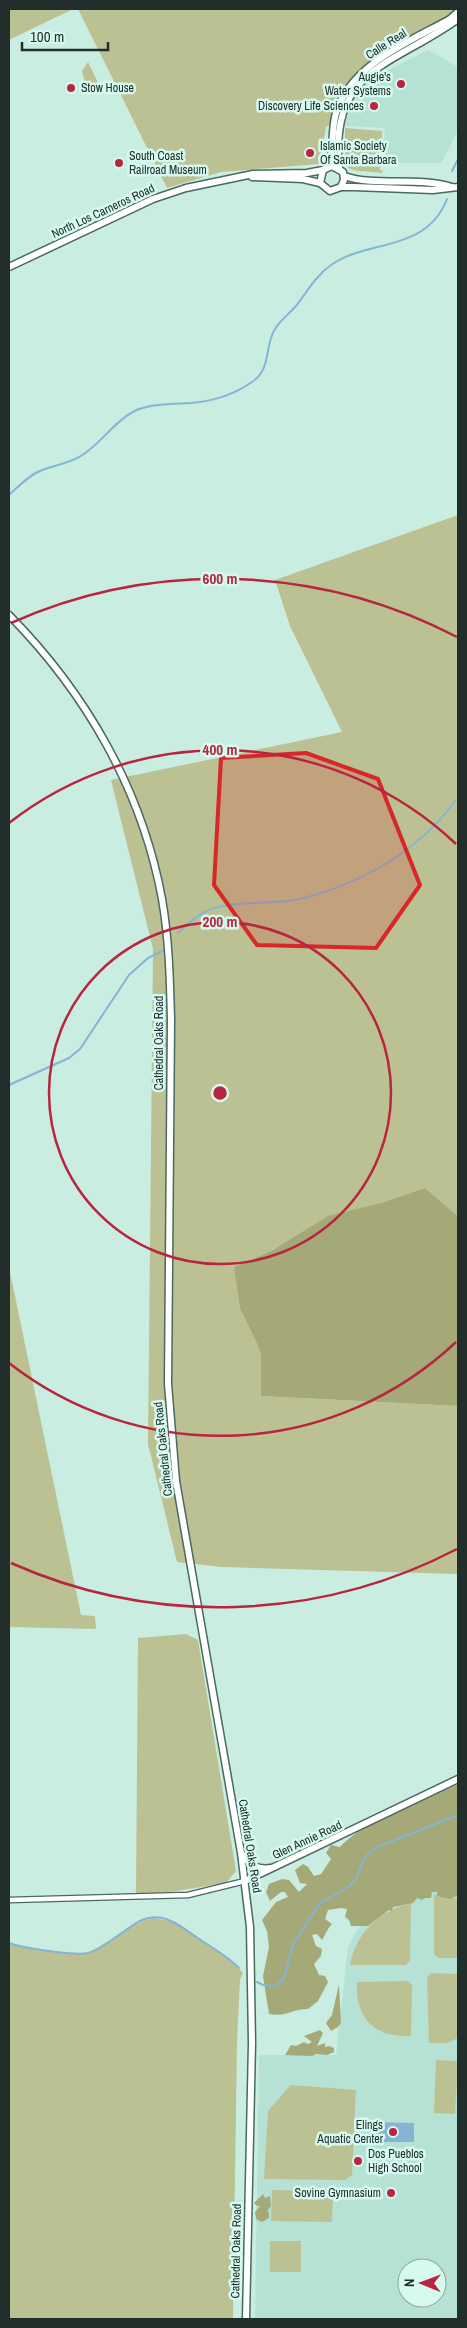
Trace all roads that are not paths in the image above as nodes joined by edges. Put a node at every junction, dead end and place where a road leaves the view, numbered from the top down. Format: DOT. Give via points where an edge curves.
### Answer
graph roads {
  1 [pos="458,12"];
  2 [pos="458,19"];
  3 [pos="326,168"];
  4 [pos="339,168"];
  5 [pos="344,176"];
  6 [pos="238,177"];
  7 [pos="320,183"];
  8 [pos="341,187"];
  9 [pos="456,187"];
  10 [pos="9,267"];
  11 [pos="9,615"];
  12 [pos="458,1779"];
  13 [pos="240,1853"];
  14 [pos="274,1868"];
  15 [pos="245,1881"];
  16 [pos="9,1900"];
  17 [pos="246,2319"];
  1 -- 3 [label="main road, Calle Real" via="375,63 355,80 335,114"];
  2 -- 4 [label="main road, Calle Real" via="377,68 350,95 342,116"];
  3 -- 4 [label="main road, North Los Carneros Road"];
  3 -- 6 [label="main road, North Los Carneros Road" via="307,173 265,172"];
  3 -- 7 [label="main road"];
  4 -- 5 [label="main road"];
  5 -- 8 [label="main road"];
  5 -- 9 [label="main road, North Los Carneros Road" via="358,180 434,181"];
  6 -- 7 [label="main road, North Los Carneros Road" via="303,179"];
  6 -- 10 [label="main road, North Los Carneros Road" via="186,188 153,200"];
  7 -- 8 [label="main road, North Los Carneros Road" via="330,191"];
  8 -- 9 [label="main road, North Los Carneros Road" via="433,190"];
  11 -- 13 [label="main road, Cathedral Oaks Road" via="60,672 110,749 135,805 162,899 170,973 168,1384 171,1432 176,1480"];
  12 -- 14 [label="main road, Glen Annie Road"];
  13 -- 14 [label="main road" via="258,1868"];
  13 -- 15 [label="main road, Cathedral Oaks Road"];
  14 -- 15 [label="main road, Glen Annie Road"];
  15 -- 16 [label="street, Glen Annie Road" via="188,1895"];
  15 -- 17 [label="main road, Cathedral Oaks Road" via="252,1984"];
}
